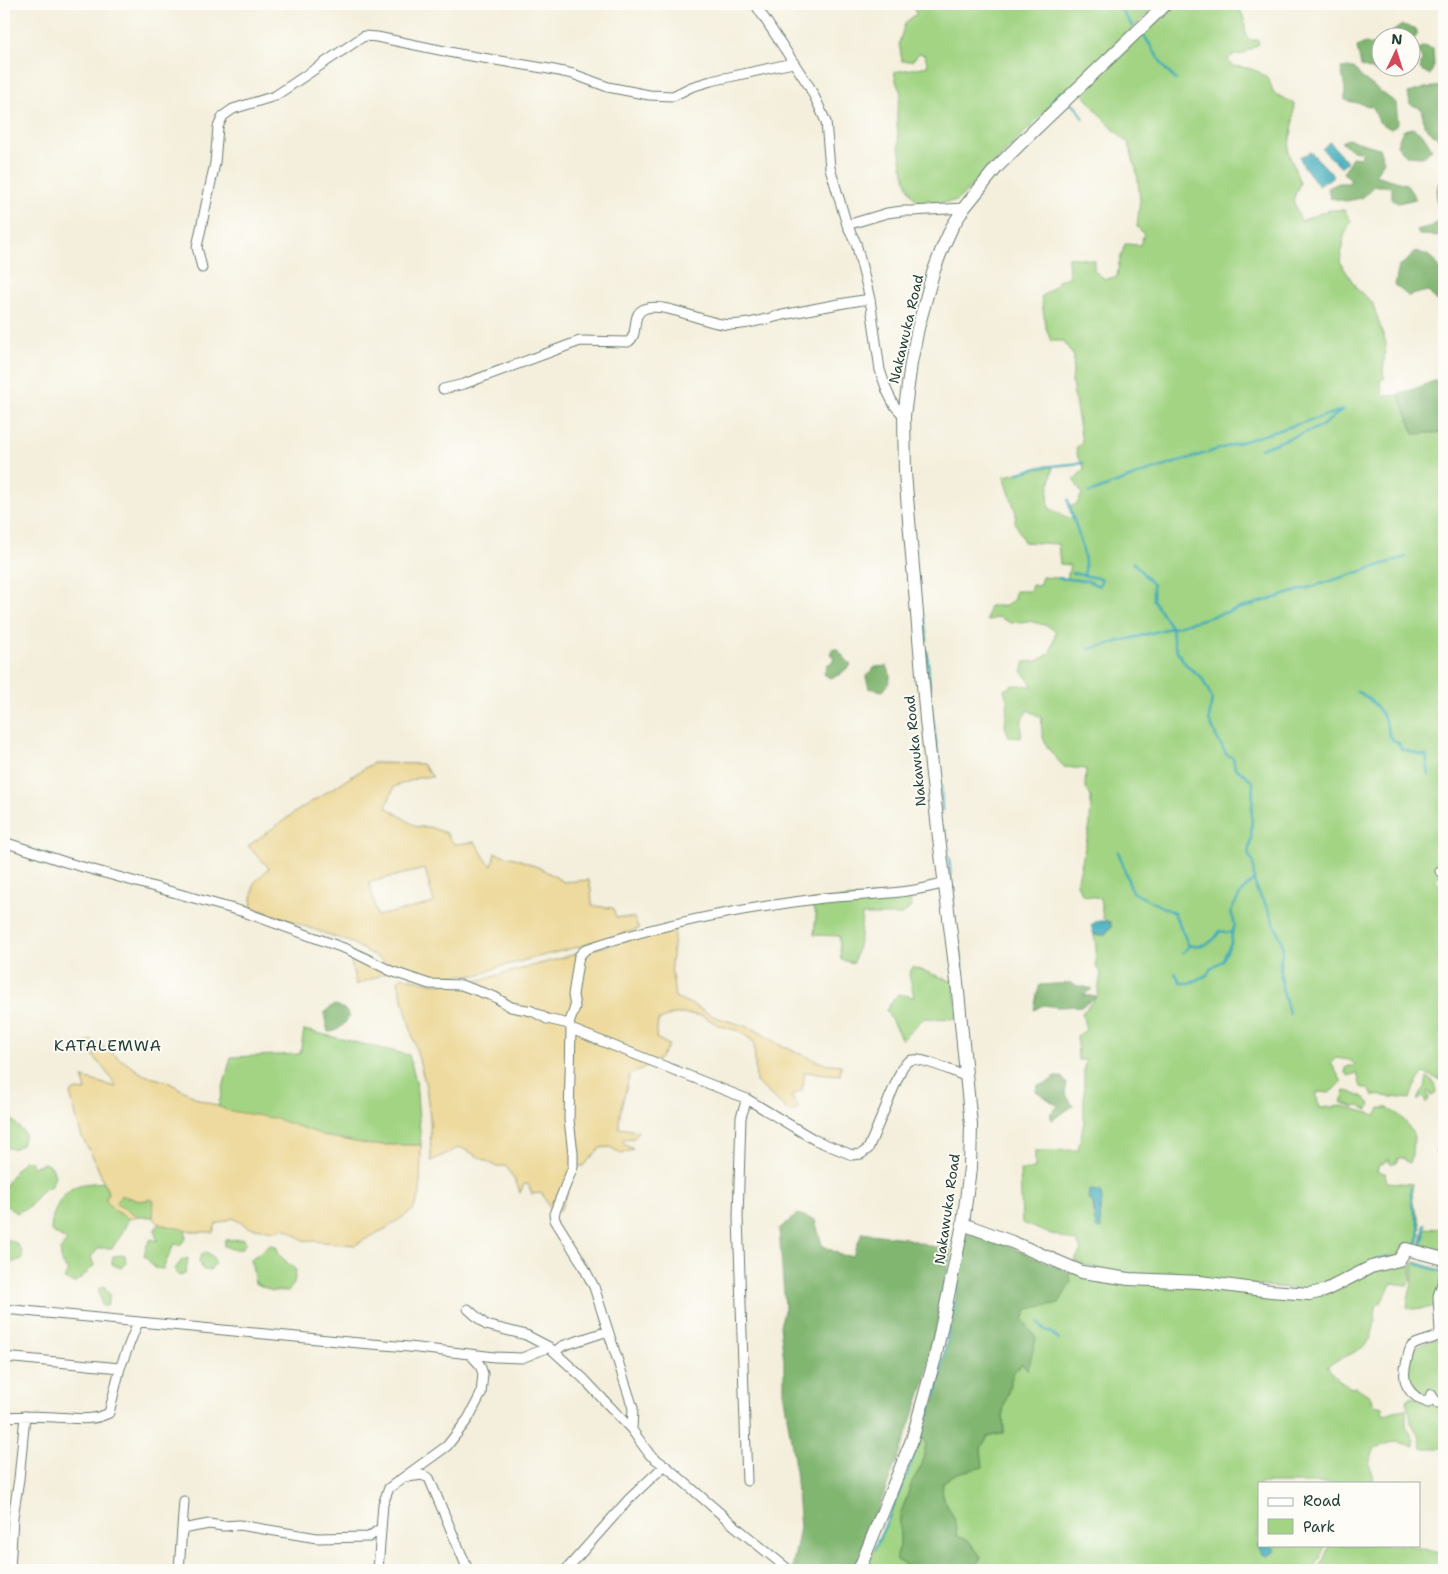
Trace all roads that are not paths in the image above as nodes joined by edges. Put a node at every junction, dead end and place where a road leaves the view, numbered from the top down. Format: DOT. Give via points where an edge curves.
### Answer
graph roads {
  1 [pos="755,4"];
  2 [pos="1166,4"];
  3 [pos="793,63"];
  4 [pos="964,208"];
  5 [pos="847,224"];
  6 [pos="202,268"];
  7 [pos="870,299"];
  8 [pos="443,389"];
  9 [pos="904,416"];
  10 [pos="4,842"];
  11 [pos="945,883"];
  12 [pos="570,1026"];
  13 [pos="966,1077"];
  14 [pos="747,1100"];
  15 [pos="962,1224"];
  16 [pos="1444,1259"];
  17 [pos="1444,1277"];
  18 [pos="468,1309"];
  19 [pos="4,1310"];
  20 [pos="138,1322"];
  21 [pos="608,1331"];
  22 [pos="552,1349"];
  23 [pos="471,1354"];
  24 [pos="4,1356"];
  25 [pos="491,1357"];
  26 [pos="120,1368"];
  27 [pos="481,1369"];
  28 [pos="1444,1402"];
  29 [pos="25,1416"];
  30 [pos="4,1417"];
  31 [pos="632,1430"];
  32 [pos="665,1465"];
  33 [pos="405,1477"];
  34 [pos="747,1481"];
  35 [pos="184,1501"];
  36 [pos="380,1528"];
  37 [pos="182,1529"];
  38 [pos="369,1537"];
  39 [pos="379,1546"];
  40 [pos="10,1570"];
  41 [pos="179,1570"];
  42 [pos="378,1570"];
  43 [pos="468,1570"];
  44 [pos="566,1570"];
  45 [pos="788,1570"];
  46 [pos="859,1570"];
  1 -- 3 [label="street"];
  2 -- 4 [label="main road, Nakawuka Road" via="1026,137"];
  3 -- 5 [label="street" via="826,122 830,168"];
  3 -- 6 [label="street" via="711,81 674,96 649,95 608,87 549,68 364,36 275,96 233,109 223,116 218,127 215,163 197,247"];
  4 -- 5 [label="street" via="902,210"];
  4 -- 9 [label="main road, Nakawuka Road" via="952,227 933,273 918,328"];
  5 -- 7 [label="street" via="856,243"];
  7 -- 8 [label="street" via="730,325 680,312 646,308 637,315 633,338 628,342 580,340"];
  7 -- 9 [label="street" via="880,370 894,405"];
  9 -- 11 [label="main road, Nakawuka Road" via="905,474 925,708"];
  10 -- 12 [label="street" via="244,912 349,950 391,971 429,984 461,985 511,1007 532,1011"];
  11 -- 12 [label="street" via="916,890 823,898 708,916 586,949 578,962 573,996 575,1007"];
  11 -- 13 [label="main road, Nakawuka Road"];
  12 -- 14 [label="street"];
  12 -- 21 [label="street" via="569,1120 573,1167 554,1214 594,1287"];
  13 -- 14 [label="street" via="928,1063 908,1061 902,1068 868,1149 856,1155 815,1140"];
  13 -- 15 [label="main road, Nakawuka Road" via="971,1132 970,1168"];
  14 -- 34 [label="street" via="741,1117 738,1217"];
  15 -- 16 [label="main road" via="1082,1272 1296,1294 1324,1291 1371,1268 1399,1260 1406,1249"];
  15 -- 46 [label="main road, Nakawuka Road" via="935,1358 912,1440"];
  17 -- 28 [label="street" via="1438,1296 1438,1336 1412,1346 1404,1371 1410,1393 1428,1403 1431,1394 1437,1403"];
  18 -- 22 [label="street" via="486,1325 526,1335"];
  19 -- 20 [label="street"];
  20 -- 23 [label="street"];
  20 -- 26 [label="street"];
  21 -- 22 [label="street"];
  21 -- 31 [label="street" via="633,1408"];
  22 -- 25 [label="street" via="522,1358"];
  22 -- 31 [label="street"];
  23 -- 25 [label="street"];
  23 -- 27 [label="street"];
  24 -- 26 [label="street"];
  25 -- 27 [label="street"];
  26 -- 29 [label="street" via="109,1413 83,1420"];
  27 -- 33 [label="street" via="481,1394 468,1419 447,1446"];
  29 -- 30 [label="street"];
  29 -- 40 [label="street"];
  31 -- 32 [label="street" via="650,1455"];
  32 -- 44 [label="street"];
  32 -- 45 [label="street"];
  33 -- 36 [label="street" via="389,1488"];
  33 -- 43 [label="street" via="422,1475 430,1478"];
  35 -- 37 [label="street"];
  36 -- 38 [label="street"];
  36 -- 39 [label="street"];
  37 -- 38 [label="street" via="209,1524 239,1525 317,1538"];
  37 -- 41 [label="street"];
  38 -- 39 [label="street"];
  39 -- 42 [label="street"];
}
